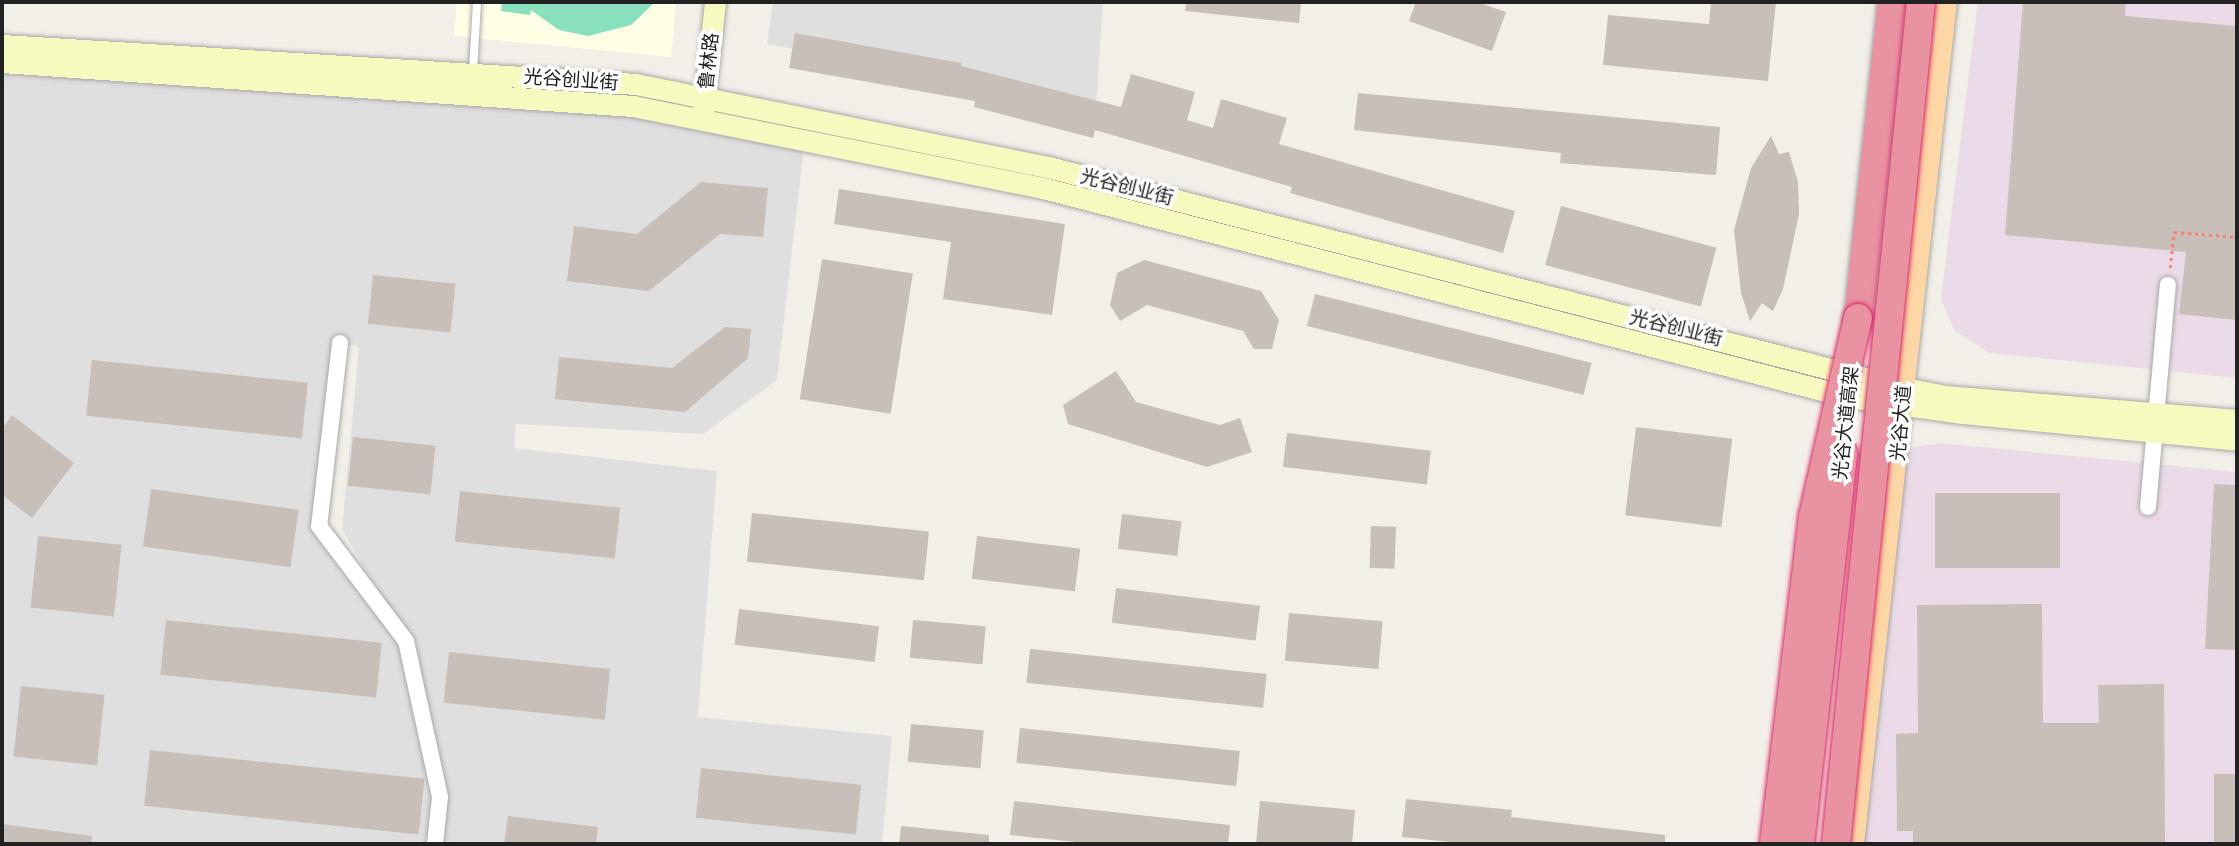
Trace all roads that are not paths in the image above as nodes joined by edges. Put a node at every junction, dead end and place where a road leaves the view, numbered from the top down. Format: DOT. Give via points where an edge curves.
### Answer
graph roads {
  1 [pos="477,2"];
  2 [pos="715,2"];
  3 [pos="1884,2"];
  4 [pos="1892,2"];
  5 [pos="1921,2"];
  6 [pos="1945,2"];
  7 [pos="2,45"];
  8 [pos="2,62"];
  9 [pos="472,73"];
  10 [pos="471,94"];
  11 [pos="705,98"];
  12 [pos="702,120"];
  13 [pos="2168,285"];
  14 [pos="1858,318"];
  15 [pos="340,343"];
  16 [pos="1852,386"];
  17 [pos="1904,397"];
  18 [pos="2237,420"];
  19 [pos="2155,423"];
  20 [pos="2237,440"];
  21 [pos="2148,507"];
  22 [pos="435,844"];
  23 [pos="1774,844"];
  24 [pos="1789,844"];
  25 [pos="1800,844"];
  26 [pos="1836,844"];
  27 [pos="1852,844"];
  1 -- 9 [label="lane"];
  2 -- 11 [label="main road, 鲁林路"];
  3 -- 16 [label="main road" via="1847,311"];
  4 -- 14 [label="highway, 光谷大道高架"];
  5 -- 26 [label="highway, 光谷大道高架, bridge"];
  6 -- 17 [label="main road, 光谷大道"];
  7 -- 9 [label="main road, 光谷创业街"];
  8 -- 10 [label="main road, 光谷创业街"];
  9 -- 10 [label="lane"];
  9 -- 11 [label="main road, 光谷创业街" via="636,84"];
  10 -- 12 [label="main road, 光谷创业街" via="633,106"];
  11 -- 12 [label="main road, 鲁林路"];
  11 -- 16 [label="main road, 光谷创业街" via="1048,167"];
  12 -- 16 [label="main road, 光谷创业街" via="1043,188"];
  13 -- 19 [label="street"];
  14 -- 23 [label="highway, bridge" via="1807,556"];
  14 -- 25 [label="highway, 光谷大道高架, bridge"];
  15 -- 22 [label="street" via="319,526 406,641 440,797"];
  16 -- 17 [label="main road, 光谷创业街"];
  16 -- 24 [label="main road" via="1836,438"];
  17 -- 19 [label="main road, 光谷创业街"];
  17 -- 27 [label="main road, 光谷大道"];
  18 -- 19 [label="main road, 光谷创业街"];
  19 -- 20 [label="main road, 光谷创业街"];
  19 -- 21 [label="street"];
}
